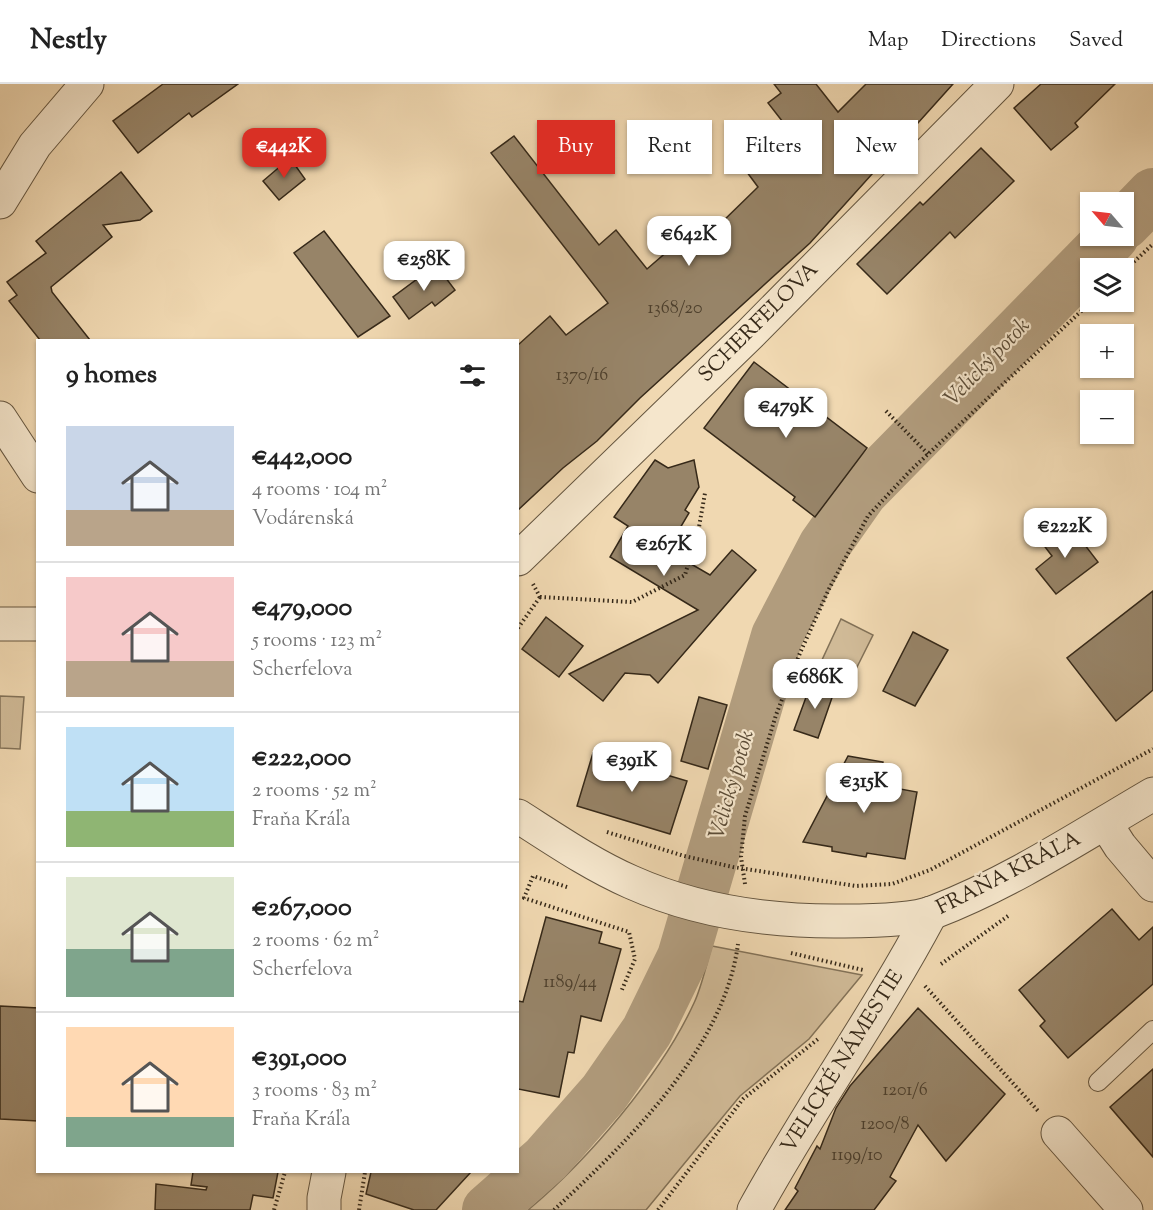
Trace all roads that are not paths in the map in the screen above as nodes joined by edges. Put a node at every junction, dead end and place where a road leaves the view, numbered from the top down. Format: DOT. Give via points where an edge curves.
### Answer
graph roads {
  1 [pos="87,84"];
  2 [pos="997,84"];
  3 [pos="0,202"];
  4 [pos="0,417"];
  5 [pos="36,473"];
  6 [pos="519,558"];
  7 [pos="0,624"];
  8 [pos="36,624"];
  9 [pos="1153,794"];
  10 [pos="519,817"];
  11 [pos="1106,824"];
  12 [pos="1153,885"];
  13 [pos="931,914"];
  14 [pos="1153,1030"];
  15 [pos="1098,1082"];
  16 [pos="1058,1133"];
  17 [pos="329,1173"];
  18 [pos="324,1210"];
  19 [pos="754,1210"];
  20 [pos="1126,1210"];
  1 -- 3 [label="street" via="35,145"];
  2 -- 6 [label="street, SCHERFELOVA" via="750,334"];
  4 -- 5 [label="street"];
  7 -- 8 [label="street"];
  9 -- 11 [label="street, FRAŇA KRÁĽA"];
  10 -- 13 [label="street, FRAŇA KRÁĽA" via="630,882 670,897 733,931 798,922"];
  11 -- 12 [label="street"];
  11 -- 13 [label="street, FRAŇA KRÁĽA" via="1019,873"];
  13 -- 19 [label="street, VELICKÉ NÁMESTIE" via="913,986 821,1094"];
  14 -- 15 [label="lane"];
  16 -- 20 [label="street"];
  17 -- 18 [label="street"];
}
